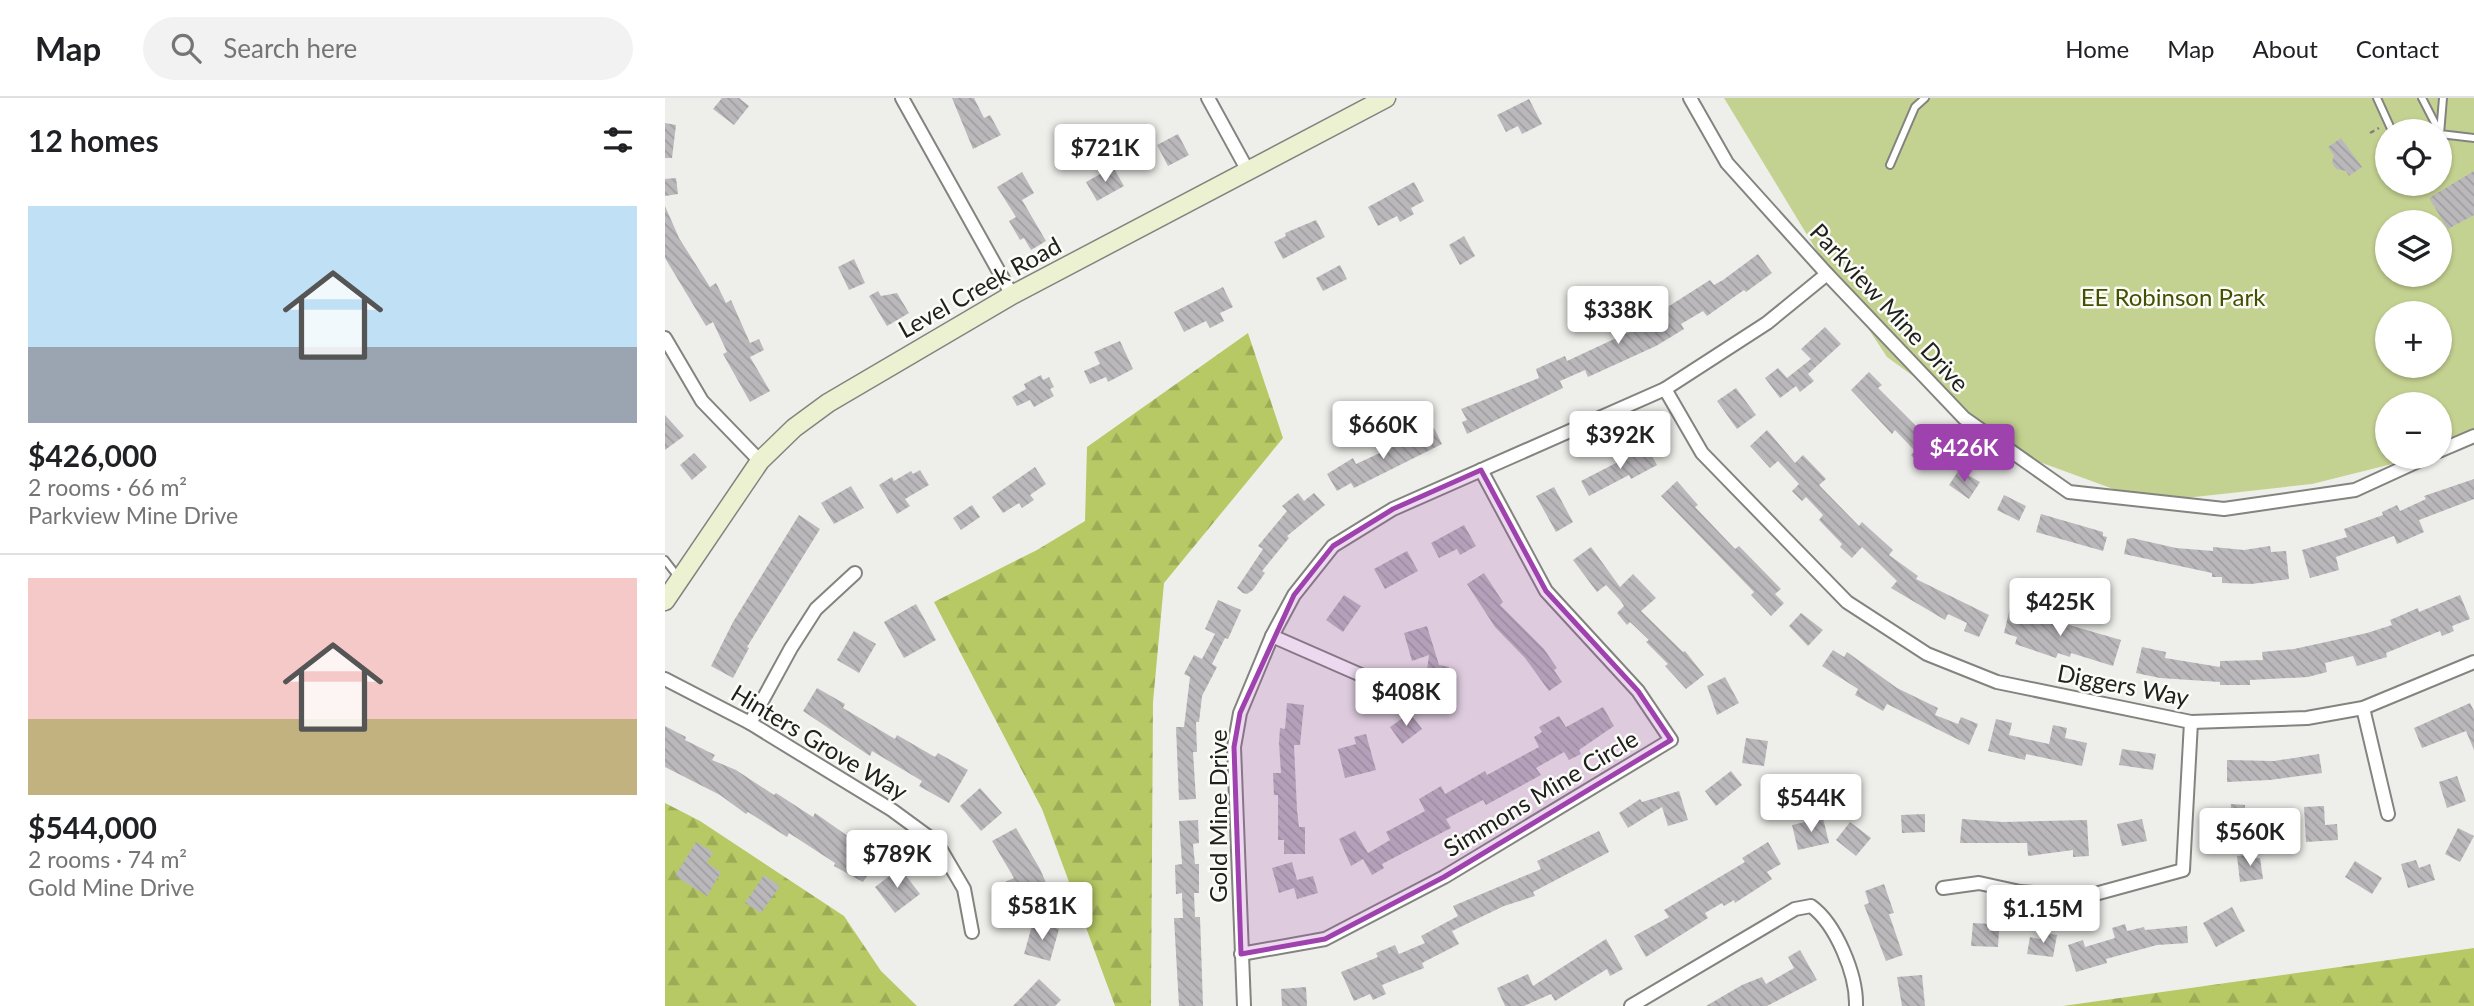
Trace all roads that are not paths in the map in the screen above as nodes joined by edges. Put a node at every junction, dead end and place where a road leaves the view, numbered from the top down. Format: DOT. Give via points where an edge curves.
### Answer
graph roads {
  1 [pos="902,98"];
  2 [pos="1208,98"];
  3 [pos="1386,98"];
  4 [pos="1691,98"];
  5 [pos="1926,98"];
  6 [pos="2377,98"];
  7 [pos="2422,98"];
  8 [pos="2444,98"];
  9 [pos="2387,119"];
  10 [pos="2433,119"];
  11 [pos="2442,119"];
  12 [pos="2452,135"];
  13 [pos="2474,138"];
  14 [pos="1890,165"];
  15 [pos="1248,171"];
  16 [pos="1827,274"];
  17 [pos="1012,295"];
  18 [pos="665,338"];
  19 [pos="1665,390"];
  20 [pos="2474,436"];
  21 [pos="2452,445"];
  22 [pos="760,461"];
  23 [pos="2401,469"];
  24 [pos="1481,470"];
  25 [pos="665,560"];
  26 [pos="855,573"];
  27 [pos="679,578"];
  28 [pos="665,601"];
  29 [pos="1272,636"];
  30 [pos="2474,662"];
  31 [pos="1361,675"];
  32 [pos="665,678"];
  33 [pos="2363,708"];
  34 [pos="2191,722"];
  35 [pos="750,723"];
  36 [pos="2388,814"];
  37 [pos="1943,888"];
  38 [pos="972,932"];
  39 [pos="1241,954"];
  40 [pos="1244,1006"];
  41 [pos="1631,1006"];
  42 [pos="1856,1006"];
  1 -- 17 [label="street"];
  2 -- 15 [label="street"];
  3 -- 15 [label="street, Level Creek Road"];
  4 -- 16 [label="street, Parkview Mine Drive" via="1727,163"];
  5 -- 14 [label="lane" via="1915,107"];
  6 -- 9 [label="lane"];
  7 -- 10 [label="lane"];
  8 -- 11 [label="lane"];
  12 -- 13 [label="lane"];
  15 -- 17 [label="street, Level Creek Road"];
  16 -- 19 [label="street, Gold Mine Drive" via="1767,323"];
  16 -- 23 [label="street, Parkview Mine Drive" via="1964,418 2069,492 2224,509 2355,490"];
  17 -- 22 [label="street, Level Creek Road" via="828,403 793,428"];
  18 -- 22 [label="street" via="702,401"];
  19 -- 24 [label="street, Gold Mine Drive"];
  19 -- 34 [label="street, Diggers Way" via="1702,453 1808,563 1847,602 1927,654 1997,682"];
  20 -- 21 [label="street"];
  22 -- 27 [label="street, Level Creek Road"];
  24 -- 29 [label="street, Gold Mine Drive" via="1393,509 1332,546 1294,594"];
  24 -- 39 [label="street, Simmons Mine Circle" via="1546,591 1638,691 1671,740 1444,877 1325,939"];
  25 -- 27 [label="lane"];
  26 -- 35 [label="street" via="816,609"];
  27 -- 28 [label="street, Level Creek Road"];
  29 -- 31 [label="street"];
  29 -- 39 [label="street, Gold Mine Drive" via="1240,713 1234,747"];
  30 -- 33 [label="street, Diggers Way"];
  32 -- 35 [label="street, Hinters Grove Way"];
  33 -- 34 [label="street, Diggers Way" via="2307,718"];
  33 -- 36 [label="street"];
  34 -- 37 [label="street" via="2183,870 2084,897 2020,892 1979,883"];
  35 -- 38 [label="street, Hinters Grove Way" via="937,843 964,889"];
  39 -- 40 [label="street, Gold Mine Drive"];
  41 -- 42 [label="street" via="1795,909 1811,906 1826,916 1857,985"];
}
